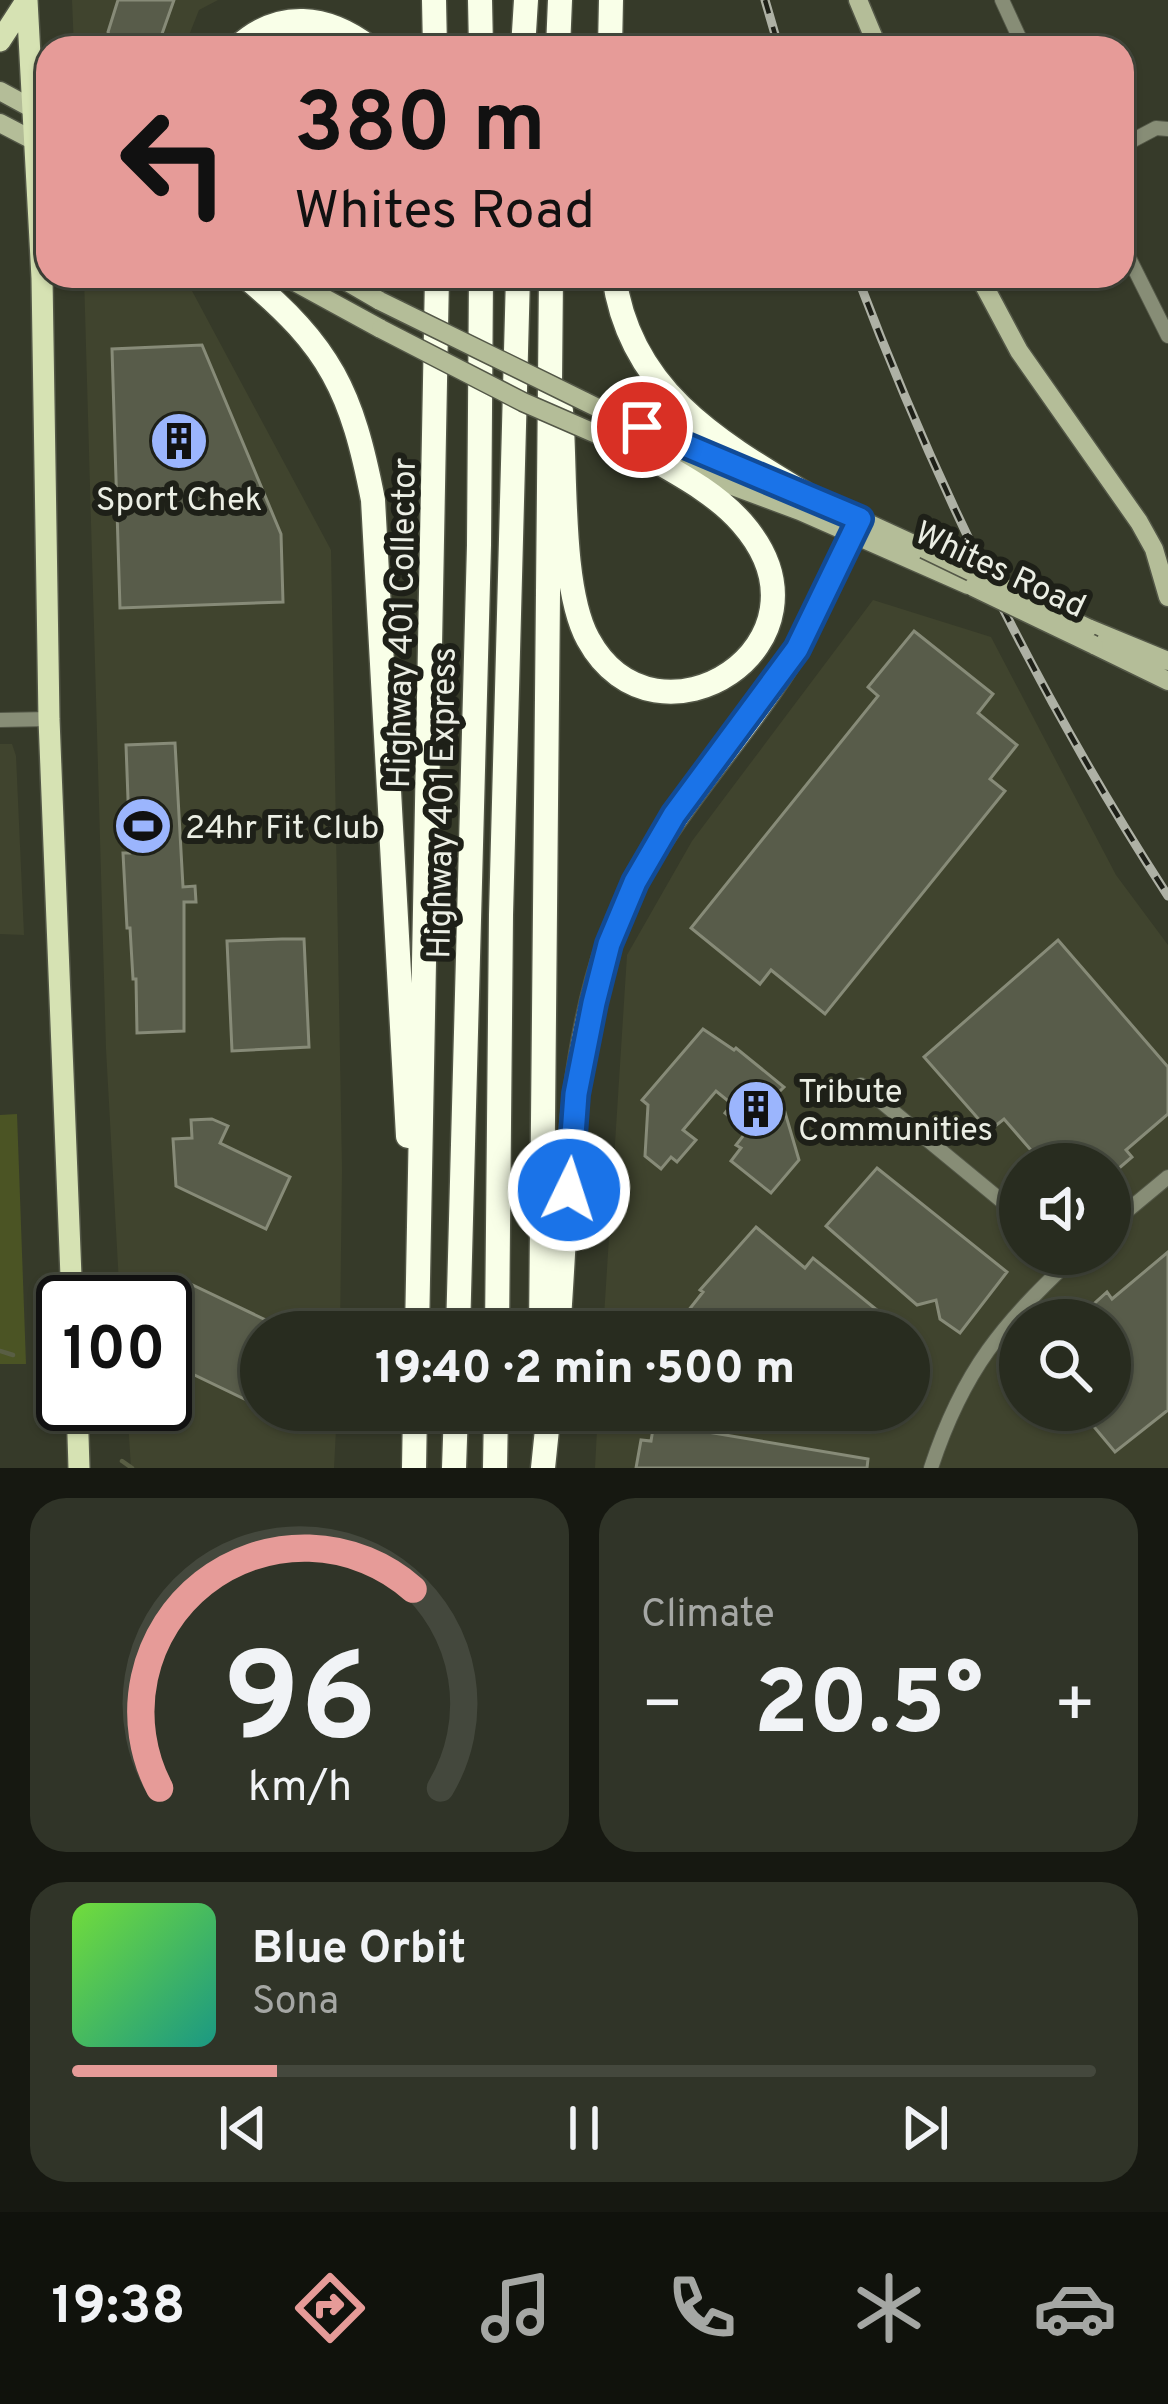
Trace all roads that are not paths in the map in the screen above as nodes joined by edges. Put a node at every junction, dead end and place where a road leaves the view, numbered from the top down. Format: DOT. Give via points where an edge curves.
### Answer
graph roads {
  1 [pos="27,0"];
  2 [pos="434,0"];
  3 [pos="480,0"];
  4 [pos="522,0"];
  5 [pos="560,0"];
  6 [pos="611,0"];
  7 [pos="858,0"];
  8 [pos="1002,0"];
  9 [pos="252,36"];
  10 [pos="351,36"];
  11 [pos="435,36"];
  12 [pos="481,36"];
  13 [pos="521,36"];
  14 [pos="558,36"];
  15 [pos="610,36"];
  16 [pos="873,36"];
  17 [pos="1018,36"];
  18 [pos="0,41"];
  19 [pos="36,84"];
  20 [pos="0,91"];
  21 [pos="36,110"];
  22 [pos="0,123"];
  23 [pos="1168,129"];
  24 [pos="1134,140"];
  25 [pos="36,142"];
  26 [pos="1134,268"];
  27 [pos="45,288"];
  28 [pos="259,288"];
  29 [pos="306,288"];
  30 [pos="358,288"];
  31 [pos="424,288"];
  32 [pos="437,288"];
  33 [pos="481,288"];
  34 [pos="518,288"];
  35 [pos="551,288"];
  36 [pos="616,288"];
  37 [pos="986,288"];
  38 [pos="1168,336"];
  39 [pos="549,341"];
  40 [pos="438,358"];
  41 [pos="637,450"];
  42 [pos="806,494"];
  43 [pos="856,526"];
  44 [pos="1168,596"];
  45 [pos="1163,664"];
  46 [pos="49,719"];
  47 [pos="0,720"];
  48 [pos="861,1085"];
  49 [pos="1168,1177"];
  50 [pos="999,1199"];
  51 [pos="1131,1208"];
  52 [pos="418,1250"];
  53 [pos="72,1275"];
  54 [pos="1053,1275"];
  55 [pos="417,1311"];
  56 [pos="459,1311"];
  57 [pos="497,1311"];
  58 [pos="541,1311"];
  59 [pos="560,1311"];
  60 [pos="78,1431"];
  61 [pos="415,1431"];
  62 [pos="455,1431"];
  63 [pos="496,1431"];
  64 [pos="539,1431"];
  65 [pos="546,1431"];
  66 [pos="79,1468"];
  67 [pos="414,1468"];
  68 [pos="454,1468"];
  69 [pos="495,1468"];
  70 [pos="540,1468"];
  71 [pos="931,1468"];
  1 -- 18 [label="main road"];
  1 -- 19 [label="main road"];
  2 -- 11 [label="highway"];
  3 -- 12 [label="highway"];
  4 -- 13 [label="highway"];
  5 -- 14 [label="highway"];
  6 -- 15 [label="highway"];
  7 -- 16 [label="main road"];
  8 -- 17 [label="street"];
  9 -- 10 [label="highway" via="294,20"];
  20 -- 21 [label="main road"];
  22 -- 25 [label="main road"];
  23 -- 24 [label="street"];
  26 -- 38 [label="street"];
  27 -- 46 [label="main road"];
  28 -- 52 [label="highway" via="302,326 337,377 374,500 401,1066"];
  29 -- 41 [label="main road, Whites Road, bridge" via="523,401"];
  30 -- 42 [label="main road, Whites Road, bridge" via="602,410"];
  31 -- 40 [label="highway"];
  32 -- 40 [label="highway, Highway 401 Collector"];
  33 -- 56 [label="highway, Highway 401 Express"];
  34 -- 57 [label="highway, Highway 401 Express"];
  35 -- 39 [label="highway"];
  36 -- 42 [label="highway" via="640,360 673,400 721,442"];
  37 -- 44 [label="main road" via="1019,351 1139,522"];
  39 -- 41 [label="highway" via="585,635 628,678 657,691 690,691 731,674 760,642 773,612 770,568 732,512"];
  39 -- 58 [label="highway"];
  40 -- 52 [label="highway, Highway 401 Collector"];
  41 -- 43 [label="main road, Whites Road"];
  42 -- 43 [label="main road, Whites Road"];
  43 -- 45 [label="main road, Whites Road, bridge"];
  43 -- 59 [label="highway" via="797,649 674,815 609,944 576,1094"];
  46 -- 47 [label="street"];
  46 -- 53 [label="main road"];
  48 -- 50 [label="street"];
  49 -- 51 [label="street"];
  52 -- 55 [label="highway, Highway 401 Collector"];
  54 -- 71 [label="street" via="995,1335 961,1391"];
  60 -- 66 [label="main road"];
  61 -- 67 [label="highway"];
  62 -- 68 [label="highway"];
  63 -- 69 [label="highway"];
  64 -- 70 [label="highway"];
  65 -- 70 [label="highway"];
}
